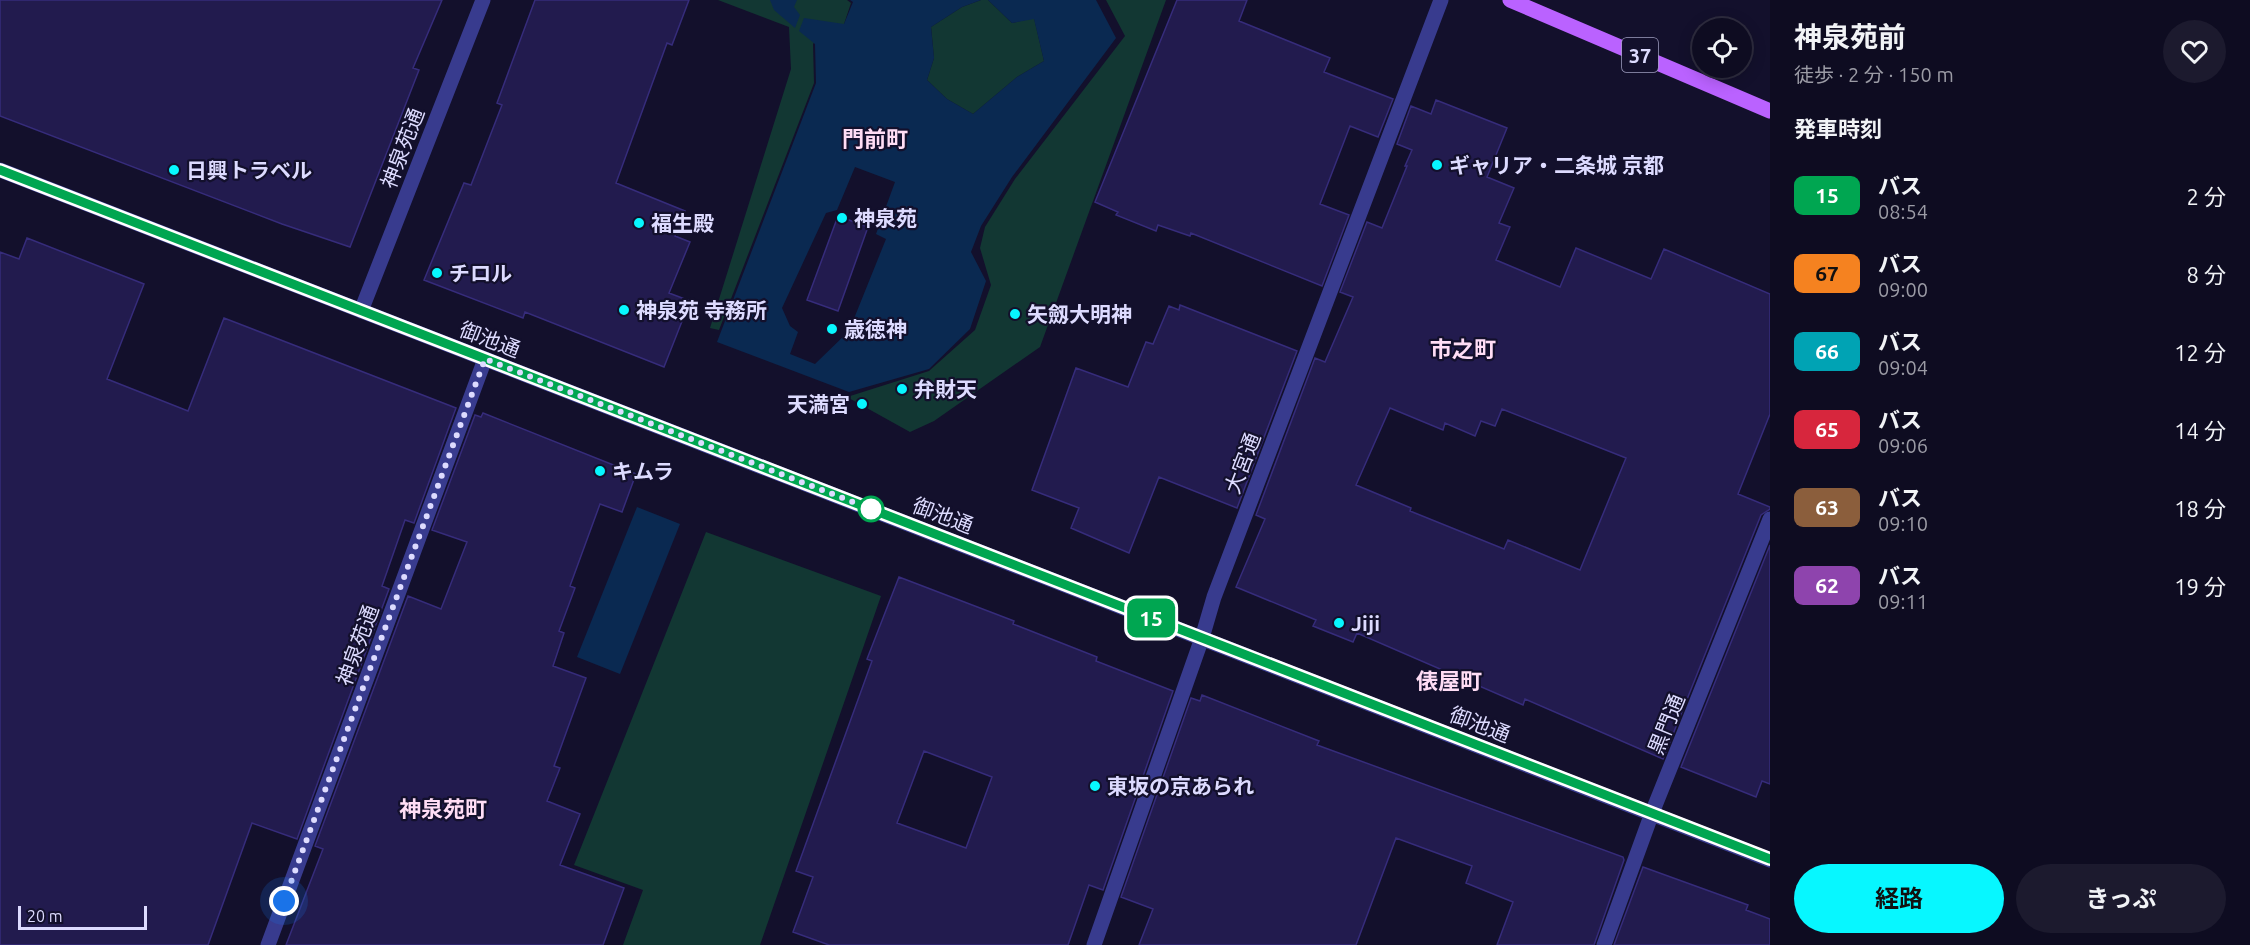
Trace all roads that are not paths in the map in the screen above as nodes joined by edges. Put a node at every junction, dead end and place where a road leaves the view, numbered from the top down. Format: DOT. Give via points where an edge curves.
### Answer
graph roads {
  1 [pos="483,0"];
  2 [pos="1441,0"];
  3 [pos="1510,0"];
  4 [pos="1770,111"];
  5 [pos="0,170"];
  6 [pos="361,311"];
  7 [pos="485,359"];
  8 [pos="1770,519"];
  9 [pos="1202,638"];
  10 [pos="1652,813"];
  11 [pos="1770,860"];
  12 [pos="268,945"];
  13 [pos="1094,945"];
  14 [pos="1604,945"];
  1 -- 6 [label="street, 神泉苑通"];
  2 -- 9 [label="street, 大宮通" via="1214,597"];
  3 -- 4 [label="main road, 37"];
  5 -- 6 [label="street, 御池通"];
  6 -- 7 [label="street, 御池通"];
  7 -- 9 [label="street, 御池通"];
  7 -- 12 [label="street, 神泉苑通"];
  8 -- 10 [label="street, 黒門通"];
  9 -- 10 [label="street, 御池通"];
  9 -- 13 [label="street, 大宮通"];
  10 -- 11 [label="street, 御池通"];
  10 -- 14 [label="street, 黒門通"];
}
